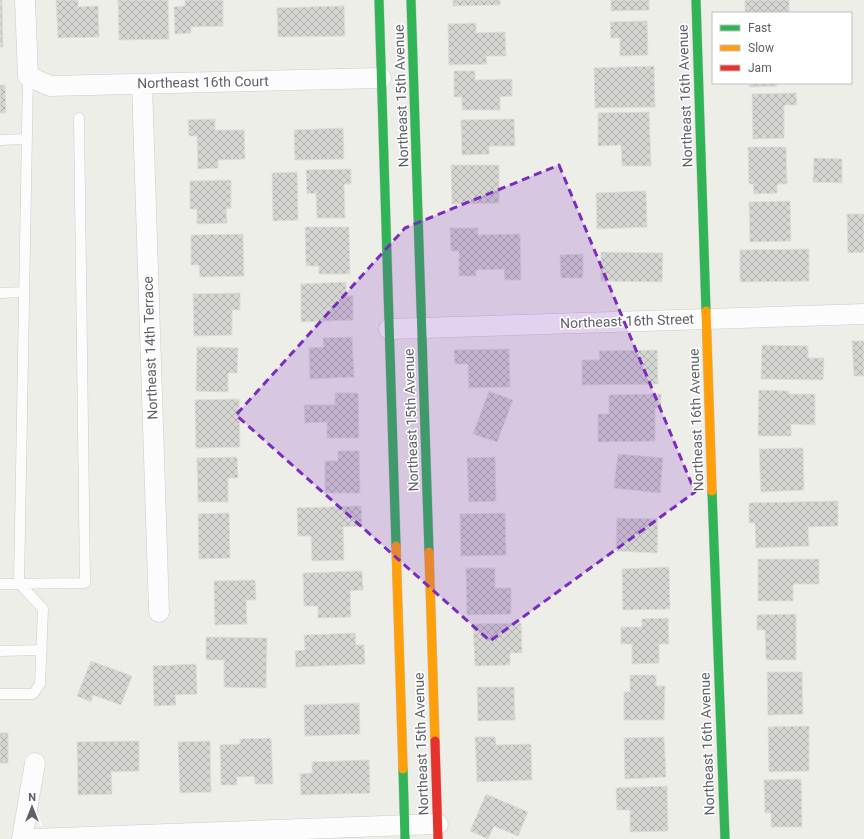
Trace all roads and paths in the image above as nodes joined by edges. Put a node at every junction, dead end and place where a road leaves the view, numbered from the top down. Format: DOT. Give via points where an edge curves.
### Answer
graph roads {
  1 [pos="26,0"];
  2 [pos="379,0"];
  3 [pos="412,0"];
  4 [pos="696,0"];
  5 [pos="28,76"];
  6 [pos="381,78"];
  7 [pos="142,84"];
  8 [pos="79,118"];
  9 [pos="27,139"];
  10 [pos="0,140"];
  11 [pos="0,292"];
  12 [pos="24,292"];
  13 [pos="864,314"];
  14 [pos="706,318"];
  15 [pos="422,328"];
  16 [pos="389,329"];
  17 [pos="19,583"];
  18 [pos="0,584"];
  19 [pos="159,612"];
  20 [pos="42,650"];
  21 [pos="0,651"];
  22 [pos="0,694"];
  23 [pos="34,763"];
  24 [pos="438,831"];
  25 [pos="405,832"];
  26 [pos="22,839"];
  27 [pos="33,839"];
  28 [pos="725,839"];
  1 -- 5 [label="street"];
  2 -- 6 [label="street, Northeast 15th Avenue"];
  3 -- 15 [label="street, Northeast 15th Avenue"];
  4 -- 14 [label="street, Northeast 16th Avenue"];
  5 -- 7 [label="street, Northeast 16th Court" via="50,86"];
  5 -- 9 [label="lane"];
  6 -- 7 [label="street, Northeast 16th Court"];
  6 -- 16 [label="street, Northeast 15th Avenue"];
  7 -- 19 [label="street, Northeast 14th Terrace"];
  8 -- 17 [label="lane" via="85,583"];
  9 -- 10 [label="lane"];
  9 -- 12 [label="lane"];
  11 -- 12 [label="lane"];
  12 -- 17 [label="lane"];
  13 -- 14 [label="street, Northeast 16th Street"];
  14 -- 15 [label="street, Northeast 16th Street"];
  14 -- 28 [label="street, Northeast 16th Avenue"];
  15 -- 16 [label="street, Northeast 16th Street"];
  15 -- 24 [label="street, Northeast 15th Avenue"];
  16 -- 25 [label="street, Northeast 15th Avenue"];
  17 -- 18 [label="lane"];
  17 -- 20 [label="lane" via="43,609"];
  20 -- 21 [label="lane"];
  20 -- 22 [label="lane" via="40,684 33,694"];
  23 -- 26 [label="street"];
  24 -- 25 [label="street"];
  25 -- 27 [label="street"];
}
